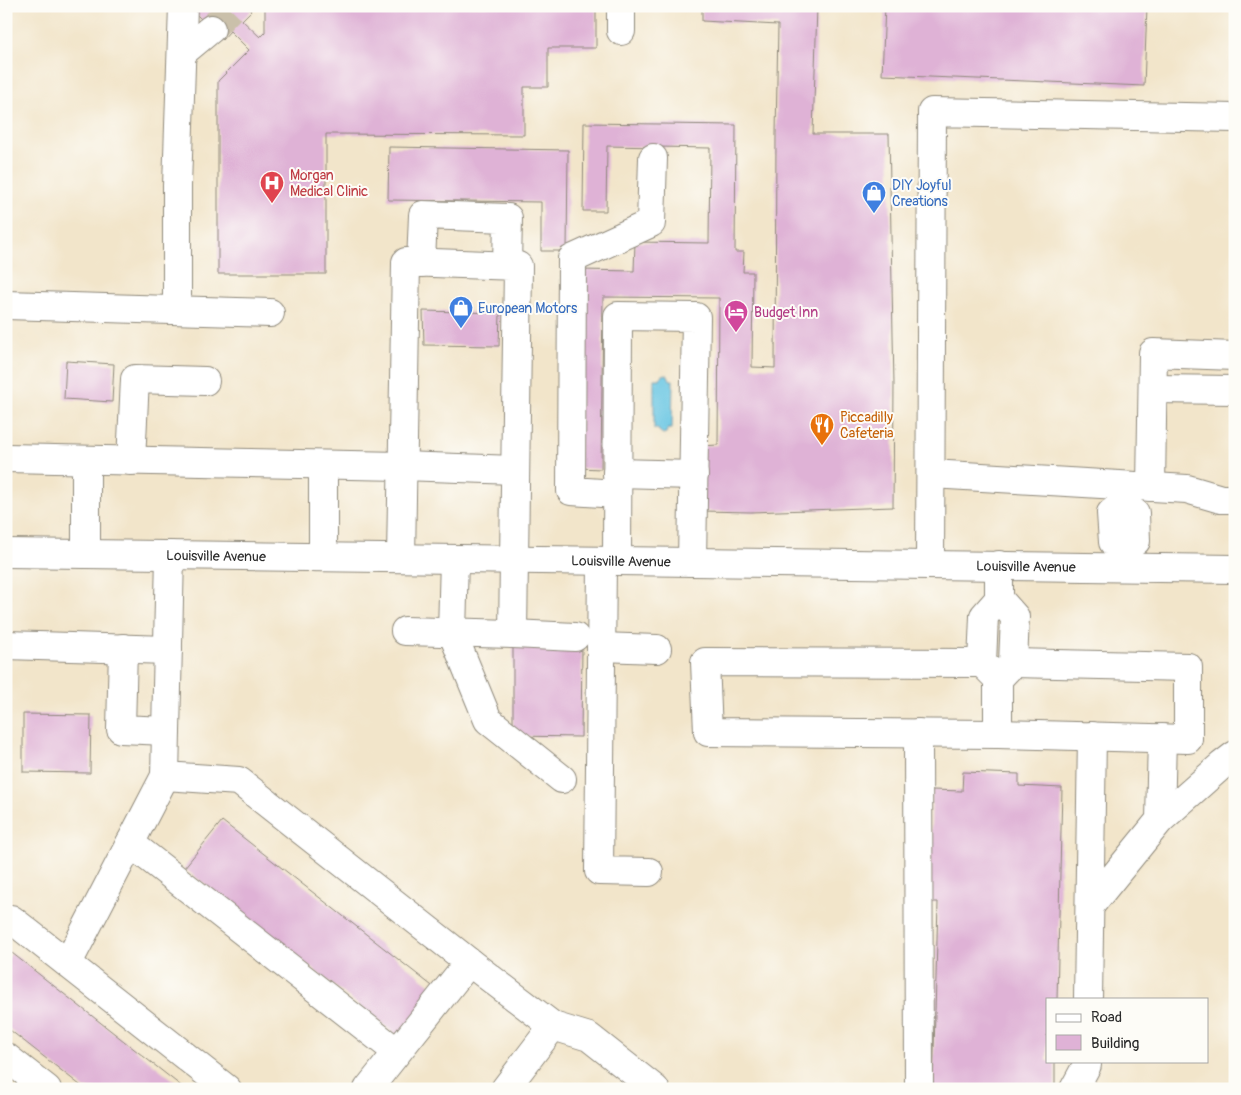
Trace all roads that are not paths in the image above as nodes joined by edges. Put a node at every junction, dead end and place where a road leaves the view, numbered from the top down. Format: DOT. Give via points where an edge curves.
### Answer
graph roads {
  1 [pos="183,6"];
  2 [pos="211,30"];
  3 [pos="182,53"];
  4 [pos="1235,118"];
  5 [pos="653,158"];
  6 [pos="421,262"];
  7 [pos="507,265"];
  8 [pos="6,305"];
  9 [pos="177,310"];
  10 [pos="270,313"];
  11 [pos="1235,356"];
  12 [pos="205,382"];
  13 [pos="1153,389"];
  14 [pos="1235,390"];
  15 [pos="6,458"];
  16 [pos="86,460"];
  17 [pos="131,461"];
  18 [pos="323,465"];
  19 [pos="402,466"];
  20 [pos="515,470"];
  21 [pos="930,474"];
  22 [pos="694,475"];
  23 [pos="617,483"];
  24 [pos="1151,487"];
  25 [pos="1123,495"];
  26 [pos="1235,499"];
  27 [pos="6,553"];
  28 [pos="86,554"];
  29 [pos="170,555"];
  30 [pos="322,557"];
  31 [pos="400,558"];
  32 [pos="1126,558"];
  33 [pos="454,559"];
  34 [pos="514,560"];
  35 [pos="610,561"];
  36 [pos="692,562"];
  37 [pos="930,565"];
  38 [pos="999,565"];
  39 [pos="1235,568"];
  40 [pos="405,631"];
  41 [pos="452,632"];
  42 [pos="513,634"];
  43 [pos="575,638"];
  44 [pos="6,645"];
  45 [pos="601,647"];
  46 [pos="123,648"];
  47 [pos="657,649"];
  48 [pos="168,650"];
  49 [pos="998,668"];
  50 [pos="166,731"];
  51 [pos="918,733"];
  52 [pos="998,734"];
  53 [pos="1092,736"];
  54 [pos="1162,738"];
  55 [pos="1235,756"];
  56 [pos="165,776"];
  57 [pos="562,778"];
  58 [pos="1160,820"];
  59 [pos="130,843"];
  60 [pos="649,872"];
  61 [pos="1090,906"];
  62 [pos="6,925"];
  63 [pos="468,962"];
  64 [pos="68,963"];
  65 [pos="1088,998"];
  66 [pos="553,1026"];
  67 [pos="397,1052"];
  68 [pos="6,1057"];
  69 [pos="1087,1062"];
  70 [pos="47,1089"];
  71 [pos="227,1089"];
  72 [pos="368,1089"];
  73 [pos="505,1089"];
  74 [pos="655,1089"];
  75 [pos="918,1089"];
  76 [pos="1074,1089"];
  1 -- 3 [label="main road"];
  2 -- 3 [label="main road"];
  3 -- 9 [label="main road"];
  4 -- 21 [label="main road" via="932,112"];
  5 -- 23 [label="main road" via="651,224 572,259 572,491"];
  6 -- 7 [label="main road"];
  6 -- 7 [label="main road" via="423,215 508,218"];
  6 -- 19 [label="main road" via="406,262"];
  7 -- 20 [label="main road" via="518,266"];
  8 -- 9 [label="main road"];
  9 -- 10 [label="main road"];
  11 -- 13 [label="main road" via="1153,353"];
  12 -- 17 [label="main road" via="136,379"];
  13 -- 14 [label="main road"];
  13 -- 24 [label="main road"];
  15 -- 16 [label="main road"];
  16 -- 17 [label="main road"];
  16 -- 28 [label="main road"];
  17 -- 18 [label="main road"];
  18 -- 19 [label="main road"];
  18 -- 30 [label="main road"];
  19 -- 20 [label="main road"];
  19 -- 31 [label="main road"];
  20 -- 34 [label="main road"];
  21 -- 25 [label="main road"];
  21 -- 37 [label="main road"];
  22 -- 23 [label="main road"];
  22 -- 23 [label="main road" via="696,317 618,316"];
  22 -- 36 [label="main road"];
  23 -- 35 [label="main road"];
  24 -- 25 [label="main road"];
  24 -- 26 [label="main road" via="1187,488 1221,499"];
  25 -- 32 [label="main road" via="1112,513 1113,542"];
  27 -- 28 [label="main road, Louisville Avenue"];
  28 -- 29 [label="main road, Louisville Avenue"];
  29 -- 30 [label="main road, Louisville Avenue"];
  29 -- 48 [label="main road"];
  30 -- 31 [label="main road, Louisville Avenue"];
  31 -- 33 [label="main road, Louisville Avenue"];
  32 -- 38 [label="main road, Louisville Avenue"];
  32 -- 39 [label="main road, Louisville Avenue"];
  33 -- 34 [label="main road, Louisville Avenue"];
  33 -- 41 [label="main road"];
  34 -- 35 [label="main road, Louisville Avenue"];
  34 -- 42 [label="main road"];
  35 -- 36 [label="main road, Louisville Avenue"];
  35 -- 45 [label="main road"];
  36 -- 37 [label="main road, Louisville Avenue"];
  37 -- 38 [label="main road, Louisville Avenue"];
  38 -- 49 [label="main road" via="998,598 984,616"];
  40 -- 41 [label="main road"];
  41 -- 42 [label="main road"];
  41 -- 57 [label="main road" via="488,720"];
  42 -- 43 [label="main road"];
  44 -- 46 [label="main road"];
  45 -- 47 [label="main road"];
  45 -- 60 [label="main road" via="598,871"];
  46 -- 48 [label="main road"];
  46 -- 50 [label="main road" via="121,729"];
  48 -- 50 [label="main road"];
  49 -- 51 [label="main road" via="705,662 708,732"];
  49 -- 52 [label="main road"];
  49 -- 54 [label="main road" via="1188,667 1188,739"];
  50 -- 56 [label="main road"];
  51 -- 52 [label="main road"];
  51 -- 75 [label="main road"];
  52 -- 53 [label="main road"];
  53 -- 54 [label="main road"];
  53 -- 61 [label="main road"];
  54 -- 58 [label="main road"];
  55 -- 58 [label="main road"];
  56 -- 59 [label="main road"];
  56 -- 63 [label="main road" via="239,781"];
  58 -- 61 [label="main road"];
  59 -- 64 [label="main road"];
  59 -- 67 [label="main road"];
  61 -- 65 [label="main road"];
  62 -- 64 [label="main road" via="11,919"];
  63 -- 66 [label="main road"];
  63 -- 67 [label="main road"];
  64 -- 71 [label="main road"];
  66 -- 73 [label="main road"];
  66 -- 74 [label="main road" via="589,1037"];
  67 -- 72 [label="main road"];
  68 -- 70 [label="main road"];
  69 -- 76 [label="main road"];
}
